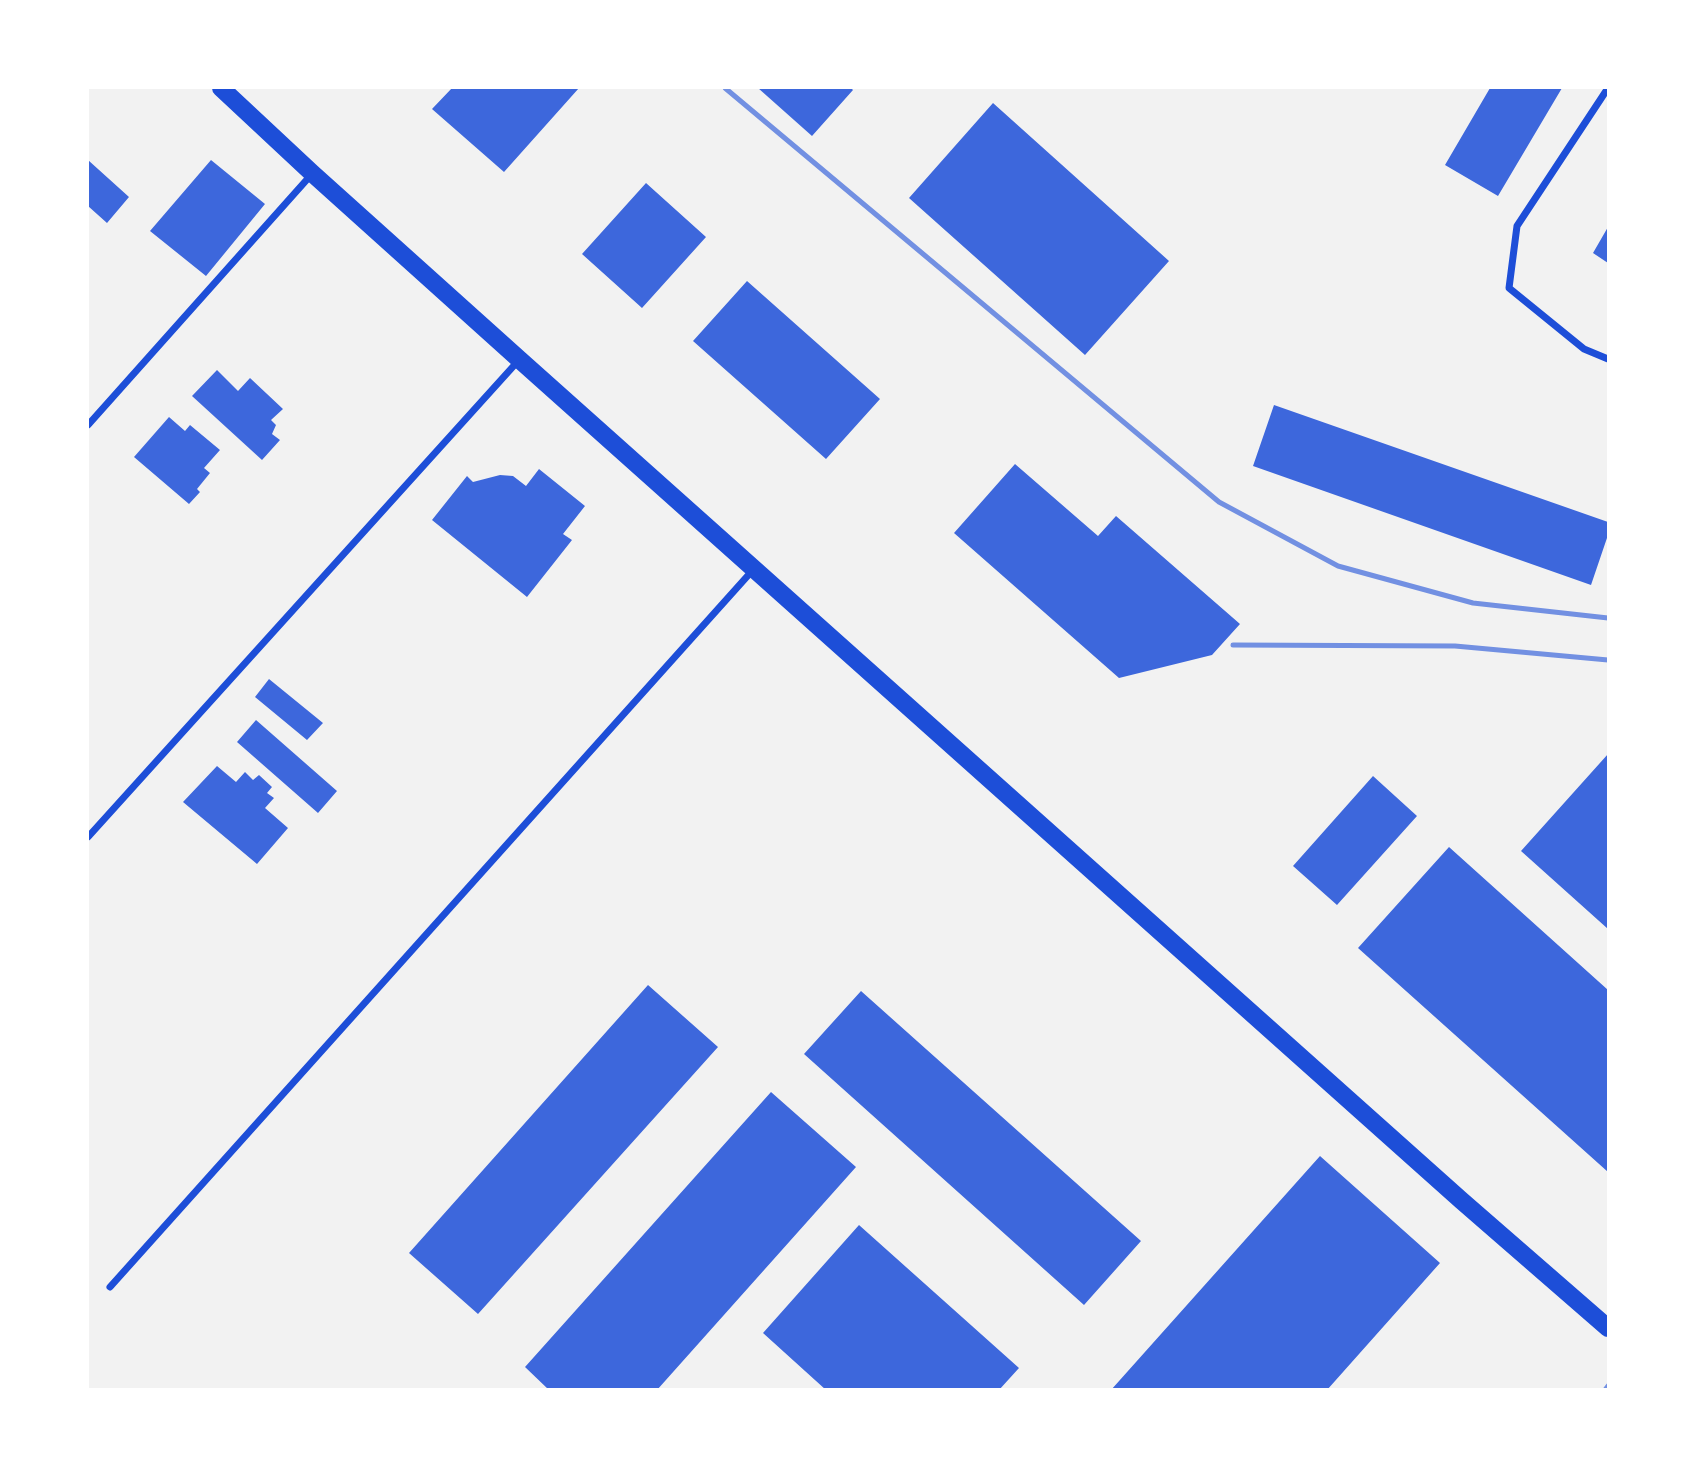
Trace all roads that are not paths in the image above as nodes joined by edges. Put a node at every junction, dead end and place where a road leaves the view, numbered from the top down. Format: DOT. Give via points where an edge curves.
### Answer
graph roads {
  1 [pos="220,88"];
  2 [pos="1608,88"];
  3 [pos="312,173"];
  4 [pos="1608,359"];
  5 [pos="520,360"];
  6 [pos="88,425"];
  7 [pos="754,569"];
  8 [pos="88,837"];
  9 [pos="110,1287"];
  10 [pos="1608,1328"];
  1 -- 3 [label="main road"];
  2 -- 4 [label="street" via="1517,226 1509,288 1584,349"];
  3 -- 5 [label="main road"];
  3 -- 6 [label="street"];
  5 -- 7 [label="main road"];
  5 -- 8 [label="street"];
  7 -- 9 [label="street"];
  7 -- 10 [label="main road"];
}
